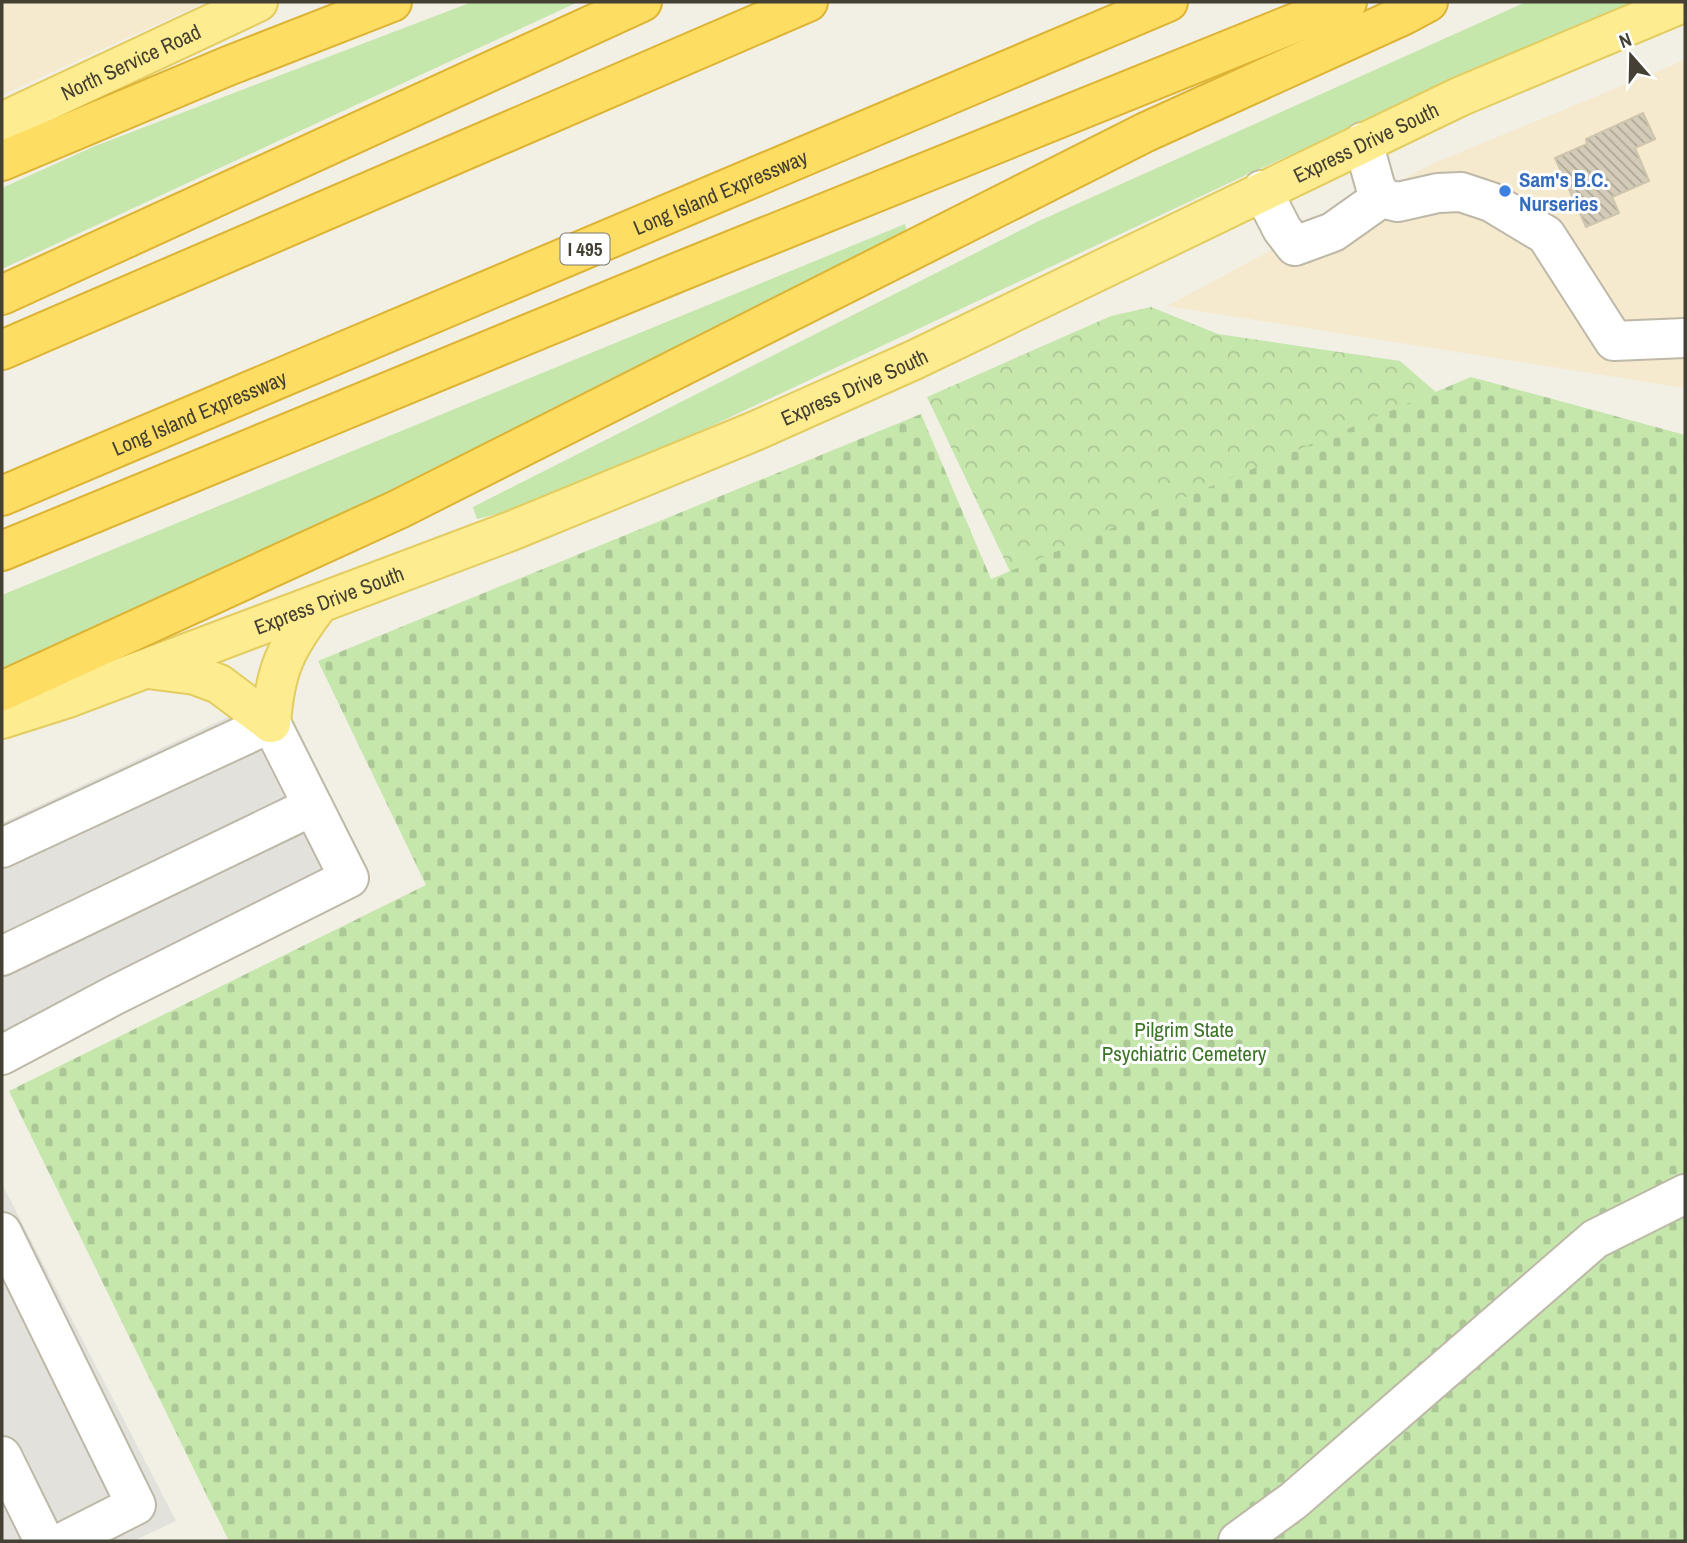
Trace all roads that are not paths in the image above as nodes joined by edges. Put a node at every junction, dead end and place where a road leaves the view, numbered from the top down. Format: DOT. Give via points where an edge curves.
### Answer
graph roads {
  1 [pos="258,2"];
  2 [pos="392,2"];
  3 [pos="642,2"];
  4 [pos="808,2"];
  5 [pos="1168,2"];
  6 [pos="1347,2"];
  7 [pos="1428,2"];
  8 [pos="1685,2"];
  9 [pos="2,122"];
  10 [pos="1363,142"];
  11 [pos="2,161"];
  12 [pos="1262,190"];
  13 [pos="1381,198"];
  14 [pos="2,295"];
  15 [pos="1685,338"];
  16 [pos="2,350"];
  17 [pos="2,496"];
  18 [pos="2,551"];
  19 [pos="319,604"];
  20 [pos="146,668"];
  21 [pos="2,691"];
  22 [pos="2,719"];
  23 [pos="271,723"];
  24 [pos="313,806"];
  25 [pos="2,848"];
  26 [pos="2,956"];
  27 [pos="2,1055"];
  28 [pos="1685,1194"];
  29 [pos="2,1231"];
  30 [pos="2,1456"];
  31 [pos="44,1541"];
  32 [pos="65,1541"];
  33 [pos="1238,1541"];
  1 -- 9 [label="main road, North Service Road"];
  2 -- 11 [label="highway"];
  3 -- 14 [label="highway"];
  4 -- 16 [label="highway"];
  5 -- 17 [label="highway, Long Island Expressway / I 495"];
  6 -- 18 [label="highway"];
  7 -- 21 [label="highway" via="1100,155 399,509"];
  8 -- 10 [label="main road, Express Drive South"];
  10 -- 12 [label="main road, Express Drive South"];
  10 -- 13 [label="lane"];
  12 -- 13 [label="lane" via="1295,246 1332,232"];
  12 -- 19 [label="main road, Express Drive South" via="937,349 755,431"];
  13 -- 15 [label="lane" via="1398,202 1461,192 1491,202 1546,235 1614,341"];
  19 -- 20 [label="main road, Express Drive South"];
  19 -- 23 [label="main road" via="284,657"];
  20 -- 22 [label="main road, Express Drive South"];
  20 -- 23 [label="main road" via="195,675 219,684"];
  23 -- 24 [label="lane"];
  23 -- 25 [label="lane"];
  24 -- 26 [label="lane"];
  24 -- 27 [label="lane" via="349,878"];
  28 -- 33 [label="lane" via="1595,1239 1293,1501"];
  29 -- 32 [label="lane" via="136,1505"];
  30 -- 31 [label="lane"];
}
